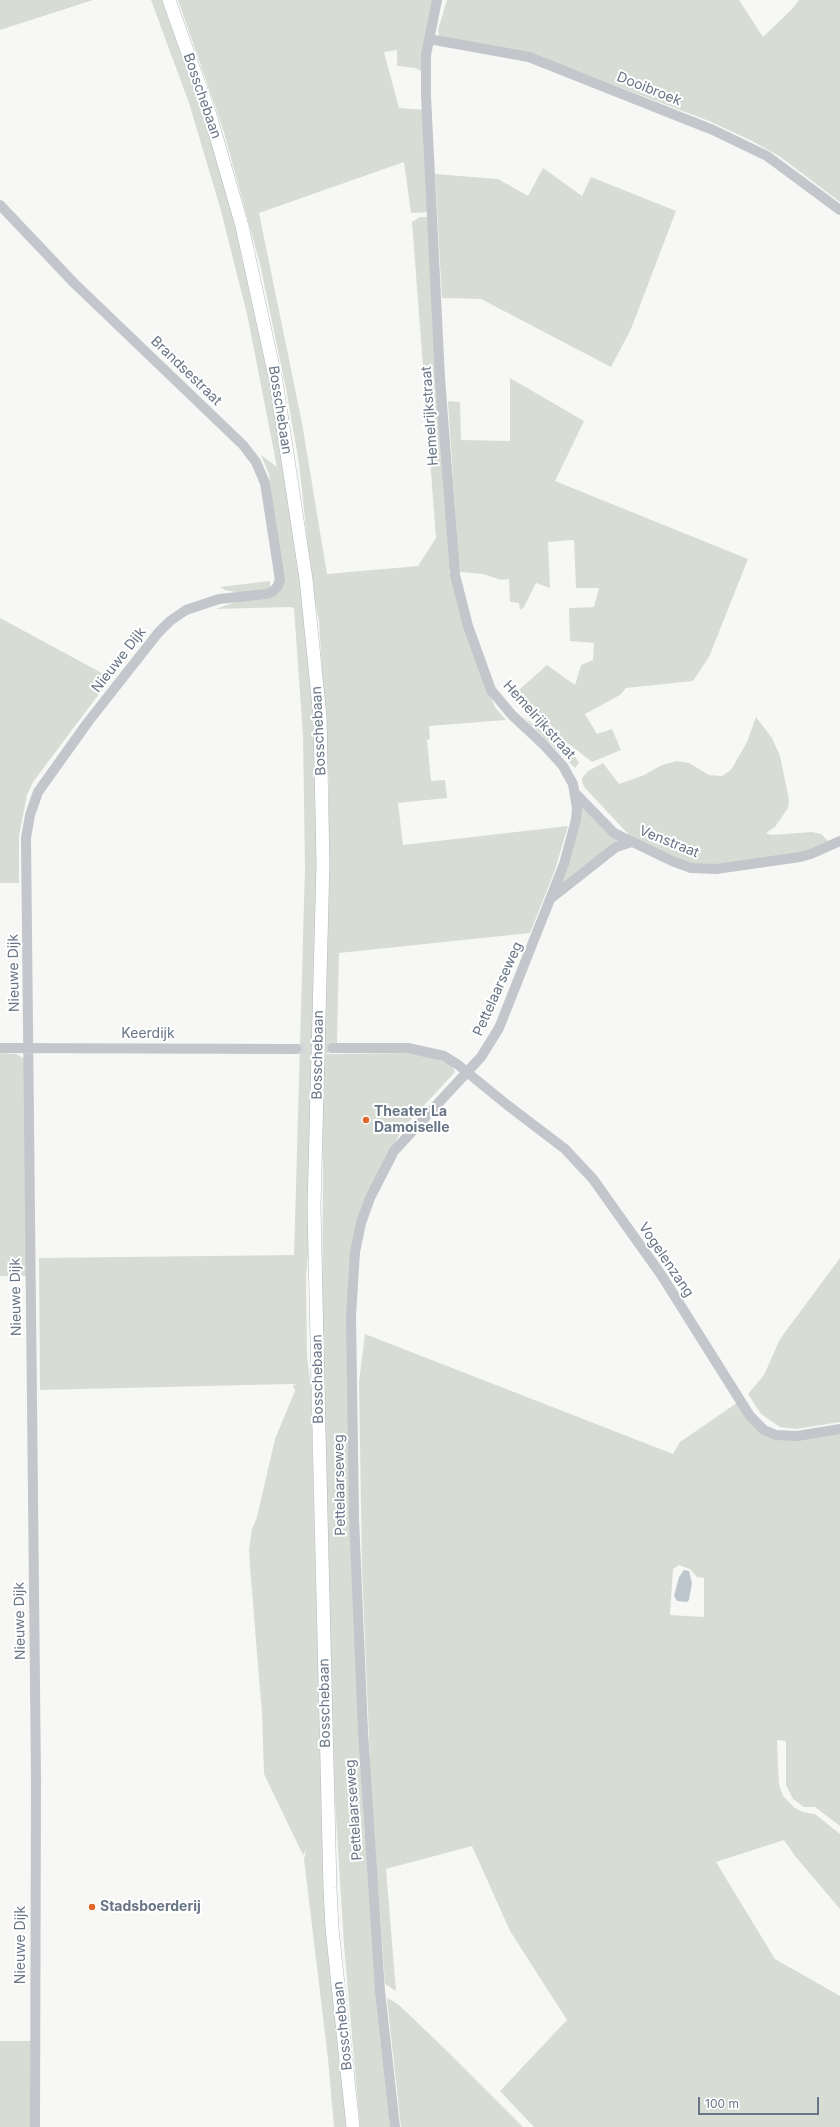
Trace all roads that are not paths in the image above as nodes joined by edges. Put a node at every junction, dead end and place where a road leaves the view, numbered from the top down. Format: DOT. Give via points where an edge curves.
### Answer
graph roads {
  1 [pos="169,0"];
  2 [pos="437,0"];
  3 [pos="429,39"];
  4 [pos="0,205"];
  5 [pos="840,210"];
  6 [pos="272,592"];
  7 [pos="576,793"];
  8 [pos="840,841"];
  9 [pos="632,842"];
  10 [pos="550,899"];
  11 [pos="0,1048"];
  12 [pos="29,1048"];
  13 [pos="333,1048"];
  14 [pos="296,1049"];
  15 [pos="467,1072"];
  16 [pos="840,1429"];
  17 [pos="36,2127"];
  18 [pos="353,2127"];
  19 [pos="395,2127"];
  1 -- 18 [label="main road, Bosschebaan" via="210,115 242,226 276,381 306,579 320,717 323,863 314,1207 319,1423 330,1888"];
  2 -- 3 [label="street, Hemelrijkstraat"];
  3 -- 5 [label="street, Dooibroek" via="529,57 713,130 767,156"];
  3 -- 7 [label="street, Hemelrijkstraat" via="426,54 426,96 440,378 455,575 468,626 491,690 563,766 574,784"];
  4 -- 6 [label="street, Brandsestraat" via="74,283 243,445 256,462 265,483 280,580"];
  6 -- 12 [label="street, Nieuwe Dijk" via="204,603 186,610 170,621 88,722 38,792 26,838"];
  7 -- 9 [label="street, Venstraat" via="614,833"];
  7 -- 10 [label="street, Pettelaarseweg" via="576,820 564,864"];
  8 -- 9 [label="street, Venstraat" via="806,855 705,869 685,866"];
  9 -- 10 [label="street" via="616,847"];
  10 -- 15 [label="street, Pettelaarseweg" via="499,1028 491,1043"];
  11 -- 12 [label="street, Keerdijk"];
  12 -- 14 [label="street, Keerdijk"];
  12 -- 17 [label="street, Nieuwe Dijk" via="36,1779"];
  13 -- 15 [label="street" via="408,1048 427,1051 444,1056"];
  15 -- 16 [label="street, Vogelenzang" via="565,1149 593,1179 662,1276 750,1416 764,1430 776,1435 797,1436"];
  15 -- 19 [label="street, Pettelaarseweg" via="409,1132 380,1175 361,1223 352,1280 354,1518 363,1731 380,1990"];
}
